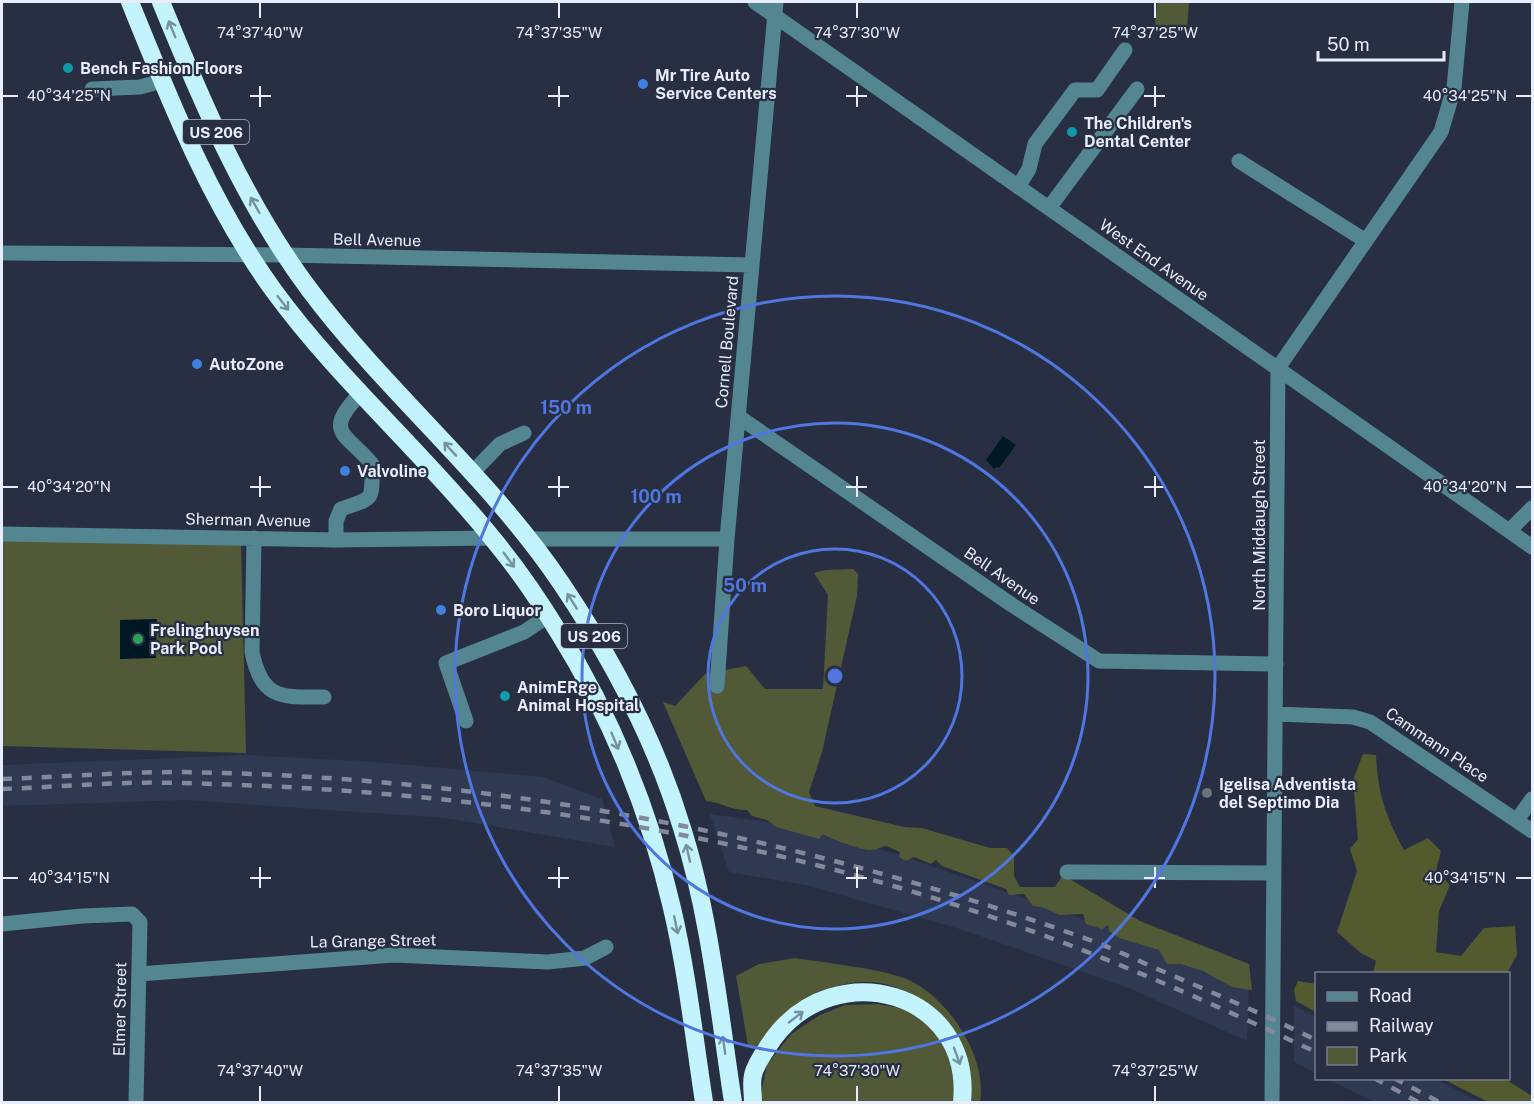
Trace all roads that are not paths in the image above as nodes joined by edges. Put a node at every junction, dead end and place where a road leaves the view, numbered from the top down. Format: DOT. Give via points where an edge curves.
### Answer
graph roads {
  1 [pos="130,2"];
  2 [pos="161,2"];
  3 [pos="755,2"];
  4 [pos="1462,2"];
  5 [pos="775,9"];
  6 [pos="1125,50"];
  7 [pos="162,81"];
  8 [pos="92,89"];
  9 [pos="1137,89"];
  10 [pos="1239,161"];
  11 [pos="1018,187"];
  12 [pos="1049,208"];
  13 [pos="1366,241"];
  14 [pos="2,253"];
  15 [pos="250,255"];
  16 [pos="285,255"];
  17 [pos="751,265"];
  18 [pos="1278,368"];
  19 [pos="360,393"];
  20 [pos="739,417"];
  21 [pos="524,434"];
  22 [pos="472,473"];
  23 [pos="1533,508"];
  24 [pos="1509,531"];
  25 [pos="2,534"];
  26 [pos="254,538"];
  27 [pos="493,538"];
  28 [pos="529,539"];
  29 [pos="728,539"];
  30 [pos="336,540"];
  31 [pos="1533,547"];
  32 [pos="548,616"];
  33 [pos="1276,664"];
  34 [pos="717,687"];
  35 [pos="324,697"];
  36 [pos="1276,714"];
  37 [pos="466,721"];
  38 [pos="1533,798"];
  39 [pos="1517,820"];
  40 [pos="1533,831"];
  41 [pos="1067,872"];
  42 [pos="1275,873"];
  43 [pos="2,924"];
  44 [pos="606,947"];
  45 [pos="139,974"];
  46 [pos="136,1102"];
  47 [pos="704,1102"];
  48 [pos="733,1102"];
  49 [pos="753,1102"];
  50 [pos="962,1102"];
  51 [pos="1272,1102"];
  1 -- 7 [label="highway, US 206"];
  16 -- 2 [label="highway, US 206, one-way" via="222,146"];
  3 -- 5 [label="street, West End Avenue"];
  4 -- 13 [label="street" via="1454,88 1441,132"];
  5 -- 11 [label="street, West End Avenue"];
  5 -- 17 [label="street, Cornell Boulevard"];
  6 -- 11 [label="street" via="1097,90 1075,90 1035,144 1029,169"];
  7 -- 8 [label="street" via="140,87"];
  7 -- 15 [label="highway, US 206" via="207,179"];
  9 -- 12 [label="street"];
  10 -- 13 [label="street"];
  11 -- 12 [label="street, West End Avenue"];
  12 -- 18 [label="street, West End Avenue"];
  13 -- 18 [label="street"];
  14 -- 15 [label="street, Bell Avenue"];
  15 -- 16 [label="street, Bell Avenue"];
  15 -- 19 [label="highway, US 206, one-way" via="296,319"];
  16 -- 17 [label="street, Bell Avenue"];
  22 -- 16 [label="highway, US 206, one-way" via="367,359"];
  17 -- 20 [label="street, Cornell Boulevard"];
  18 -- 24 [label="street, West End Avenue"];
  18 -- 33 [label="street, North Middaugh Street"];
  19 -- 27 [label="highway, US 206"];
  19 -- 30 [label="street" via="344,411 340,429 372,464 371,495 366,502 341,509 336,521"];
  20 -- 29 [label="street, Cornell Boulevard"];
  20 -- 33 [label="street, Bell Avenue" via="1099,662"];
  21 -- 22 [label="street" via="500,444"];
  22 -- 28 [label="highway, US 206"];
  23 -- 24 [label="street"];
  24 -- 31 [label="street, West End Avenue"];
  25 -- 26 [label="street, Sherman Avenue"];
  26 -- 30 [label="street, Sherman Avenue"];
  26 -- 35 [label="street" via="255,671 263,685 287,697"];
  27 -- 30 [label="street, Sherman Avenue"];
  27 -- 32 [label="highway, US 206, one-way"];
  28 -- 29 [label="street"];
  48 -- 28 [label="highway, US 206, one-way" via="714,972 682,828 654,757 609,663 561,583"];
  29 -- 34 [label="street, Cornell Boulevard"];
  32 -- 37 [label="street" via="524,632 446,663"];
  32 -- 47 [label="highway, US 206, one-way" via="612,732 651,833 679,940"];
  33 -- 36 [label="street, North Middaugh Street"];
  36 -- 39 [label="street, Cammann Place" via="1353,717 1370,722"];
  36 -- 42 [label="street, North Middaugh Street"];
  38 -- 39 [label="street"];
  39 -- 40 [label="street, Cammann Place"];
  41 -- 42 [label="street"];
  42 -- 51 [label="street, North Middaugh Street"];
  43 -- 45 [label="street, Elmer Street" via="132,914 140,922"];
  44 -- 45 [label="street, La Grange Street" via="585,958 548,962 394,955"];
  45 -- 46 [label="street, Elmer Street"];
  49 -- 50 [label="highway, one-way" via="753,1075 762,1054 784,1027 824,1000 865,991 897,997 937,1021 961,1066"];
}
